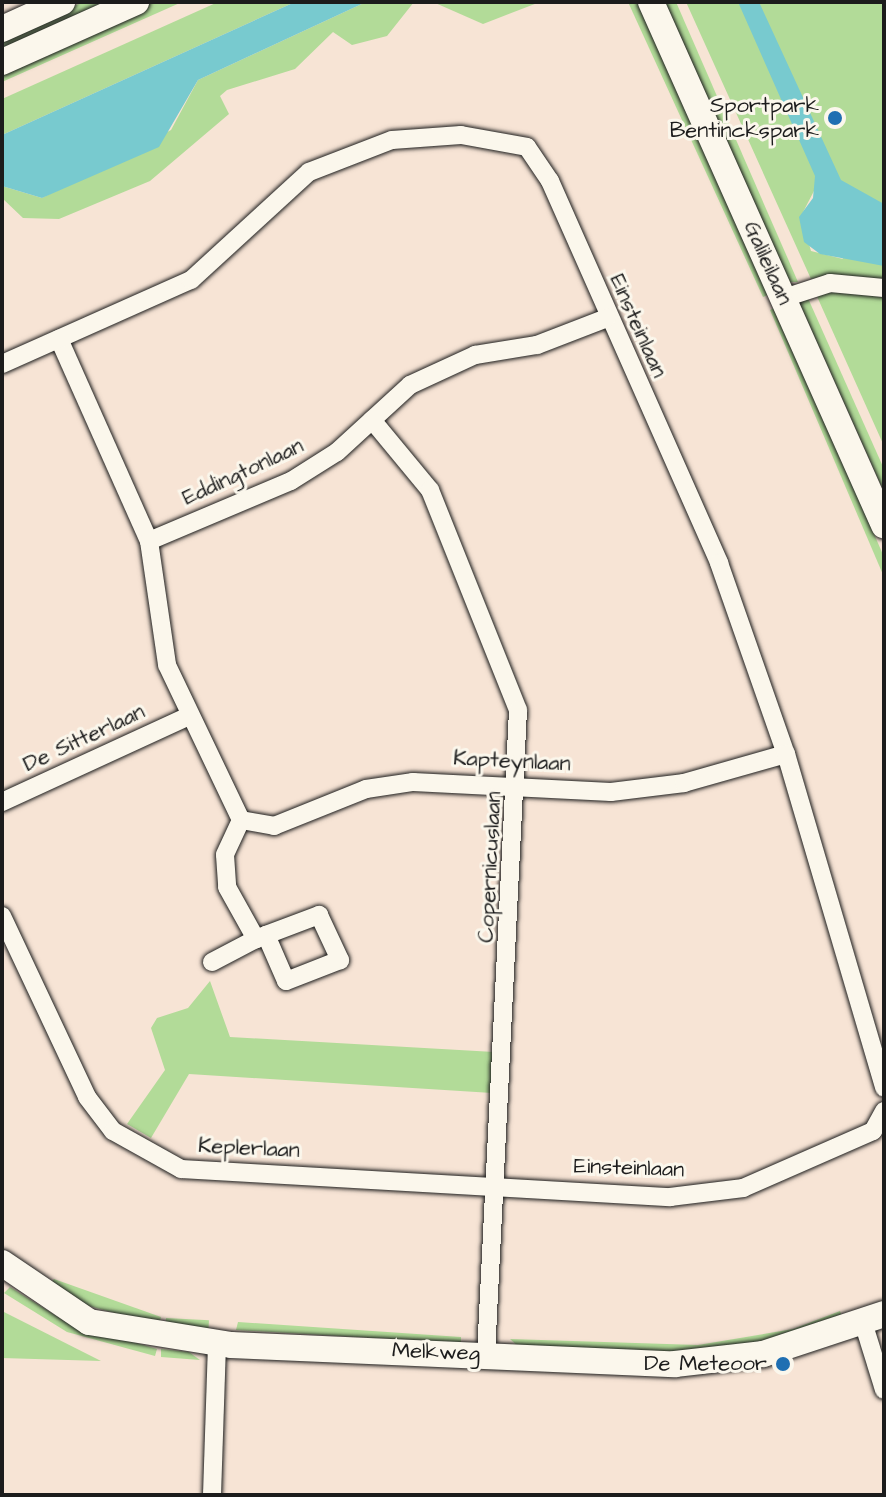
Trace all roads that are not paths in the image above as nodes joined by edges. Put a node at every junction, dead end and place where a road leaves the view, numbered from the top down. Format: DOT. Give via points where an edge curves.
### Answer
graph roads {
  1 [pos="62,2"];
  2 [pos="136,2"];
  3 [pos="651,2"];
  4 [pos="2,29"];
  5 [pos="2,62"];
  6 [pos="884,288"];
  7 [pos="784,298"];
  8 [pos="607,318"];
  9 [pos="59,339"];
  10 [pos="2,364"];
  11 [pos="372,420"];
  12 [pos="884,525"];
  13 [pos="149,541"];
  14 [pos="187,717"];
  15 [pos="786,754"];
  16 [pos="518,783"];
  17 [pos="2,802"];
  18 [pos="241,820"];
  19 [pos="2,916"];
  20 [pos="212,962"];
  21 [pos="884,1088"];
  22 [pos="884,1111"];
  23 [pos="493,1184"];
  24 [pos="2,1263"];
  25 [pos="874,1318"];
  26 [pos="217,1344"];
  27 [pos="486,1354"];
  28 [pos="884,1390"];
  29 [pos="212,1495"];
  1 -- 4 [label="street"];
  2 -- 5 [label="street"];
  3 -- 7 [label="street, Galileilaan"];
  6 -- 7 [label="street" via="830,283"];
  7 -- 12 [label="street, Galileilaan"];
  8 -- 9 [label="street, Einsteinlaan" via="550,181 527,147 461,135 392,140 309,172 191,280"];
  8 -- 11 [label="street, Eddingtonlaan" via="537,345 475,355 410,385"];
  8 -- 15 [label="street, Einsteinlaan" via="719,563"];
  9 -- 10 [label="street, Einsteinlaan"];
  9 -- 13 [label="street"];
  11 -- 13 [label="street, Eddingtonlaan" via="291,481"];
  11 -- 16 [label="street, Copernicuslaan" via="430,490 511,678"];
  13 -- 14 [label="street" via="167,665"];
  14 -- 17 [label="street, De Sitterlaan"];
  14 -- 18 [label="street"];
  15 -- 16 [label="street, Kapteynlaan" via="684,783 611,792"];
  15 -- 21 [label="street, Einsteinlaan"];
  16 -- 18 [label="street, Kapteynlaan" via="413,782 366,789 274,826"];
  16 -- 23 [label="street, Copernicuslaan"];
  18 -- 20 [label="street" via="225,855 227,887 261,937"];
  19 -- 23 [label="street, Keplerlaan" via="87,1097 143,1154 181,1169"];
  22 -- 23 [label="street, Einsteinlaan" via="873,1131 743,1188 670,1197"];
  23 -- 27 [label="street, Copernicuslaan"];
  24 -- 26 [label="street, Melkweg" via="89,1322"];
  25 -- 27 [label="street, Melkweg" via="763,1354 675,1364"];
  25 -- 28 [label="street"];
  26 -- 27 [label="street, Melkweg"];
  26 -- 29 [label="street"];
}
